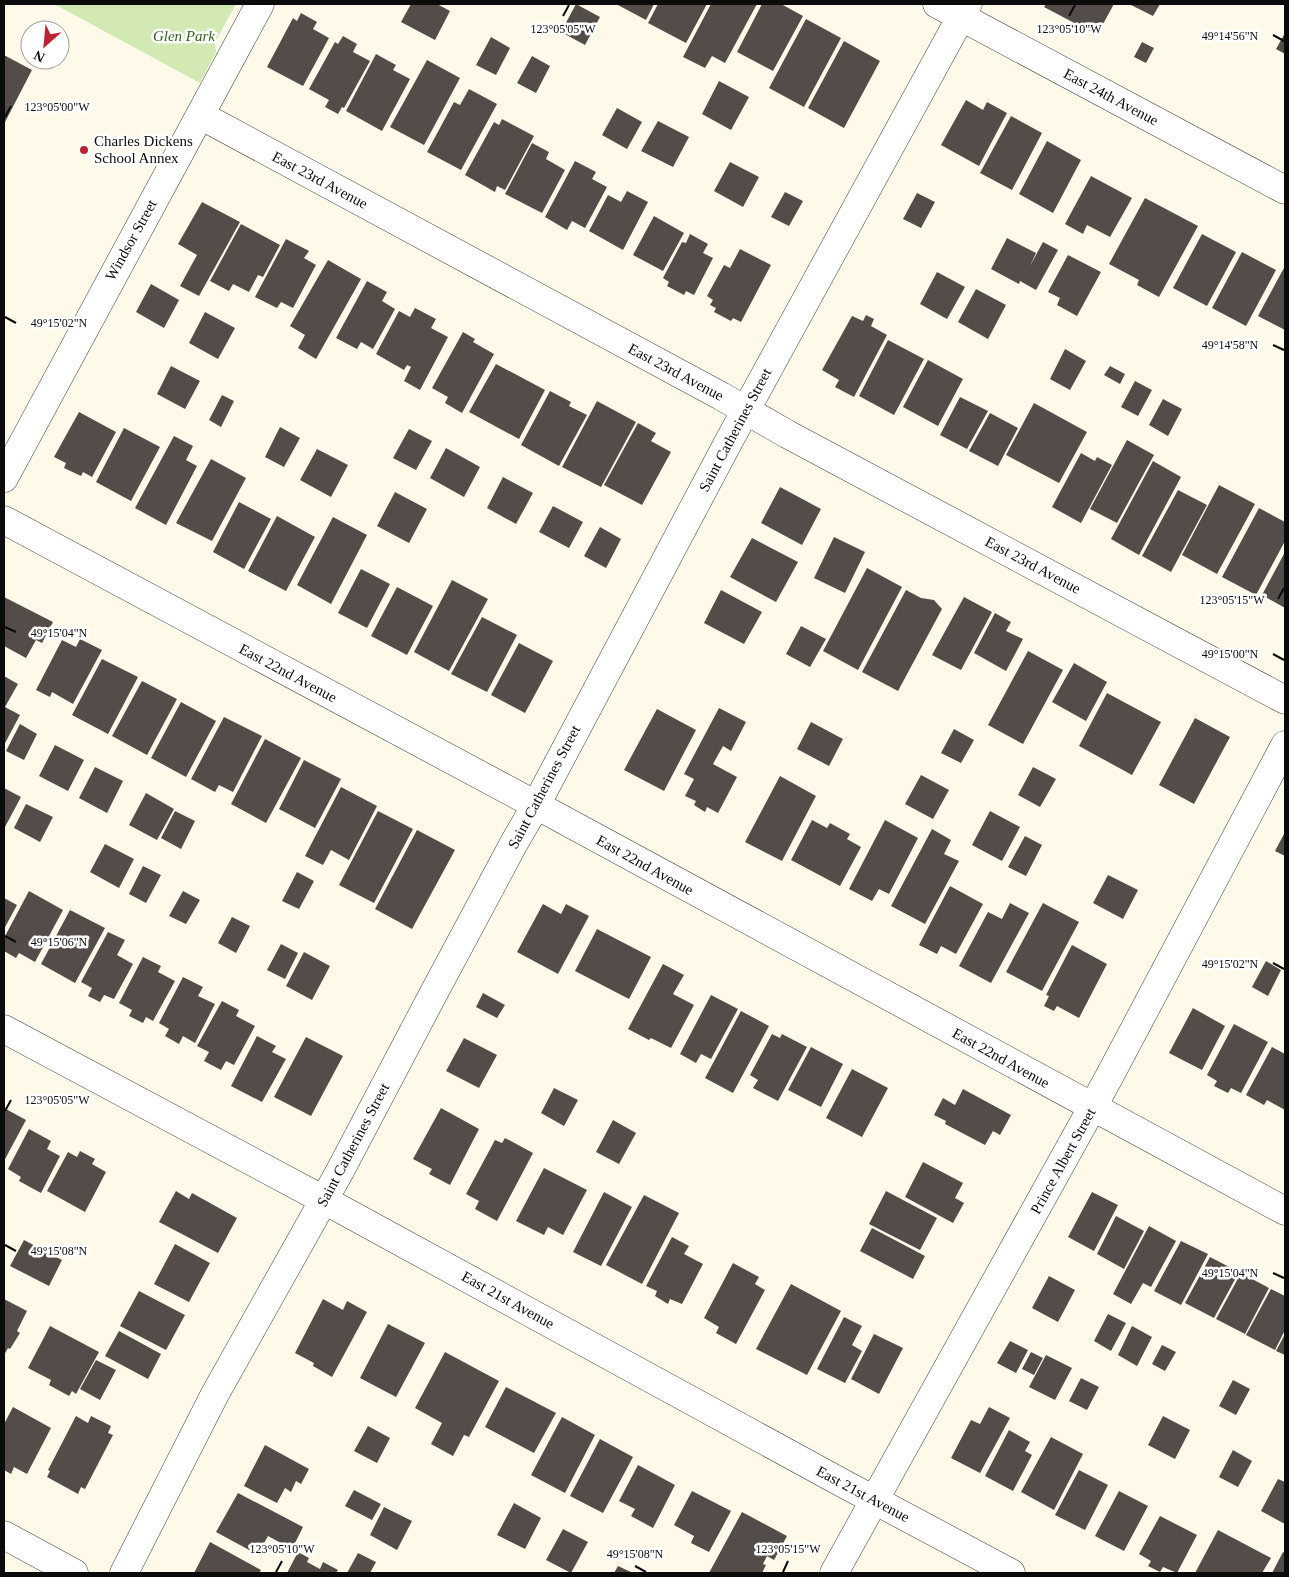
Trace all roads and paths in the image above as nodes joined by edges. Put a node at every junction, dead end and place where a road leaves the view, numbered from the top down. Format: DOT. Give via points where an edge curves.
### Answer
graph roads {
  1 [pos="260,4"];
  2 [pos="937,4"];
  3 [pos="964,10"];
  4 [pos="200,115"];
  5 [pos="1285,190"];
  6 [pos="746,410"];
  7 [pos="4,478"];
  8 [pos="4,520"];
  9 [pos="1285,700"];
  10 [pos="1285,745"];
  11 [pos="536,805"];
  12 [pos="4,1029"];
  13 [pos="1092,1108"];
  14 [pos="324,1200"];
  15 [pos="1285,1211"];
  16 [pos="874,1500"];
  17 [pos="4,1535"];
  18 [pos="74,1573"];
  19 [pos="124,1573"];
  20 [pos="834,1573"];
  21 [pos="1011,1573"];
  1 -- 4 [label="street, Windsor Street"];
  2 -- 3 [label="street, East 24th Avenue"];
  3 -- 5 [label="street, East 24th Avenue"];
  3 -- 6 [label="street, Saint Catherines Street"];
  4 -- 6 [label="street, East 23rd Avenue"];
  4 -- 7 [label="street, Windsor Street"];
  6 -- 9 [label="street, East 23rd Avenue"];
  6 -- 11 [label="street, Saint Catherines Street"];
  8 -- 11 [label="street, East 22nd Avenue"];
  10 -- 13 [label="street, Prince Albert Street"];
  11 -- 13 [label="street, East 22nd Avenue"];
  11 -- 14 [label="street, Saint Catherines Street"];
  12 -- 14 [label="street, East 21st Avenue"];
  13 -- 15 [label="street, East 22nd Avenue"];
  13 -- 16 [label="street, Prince Albert Street"];
  14 -- 16 [label="street, East 21st Avenue"];
  14 -- 19 [label="street, Saint Catherines Street" via="215,1394"];
  16 -- 20 [label="street, Prince Albert Street"];
  16 -- 21 [label="street, East 21st Avenue"];
  17 -- 18 [label="street"];
}
